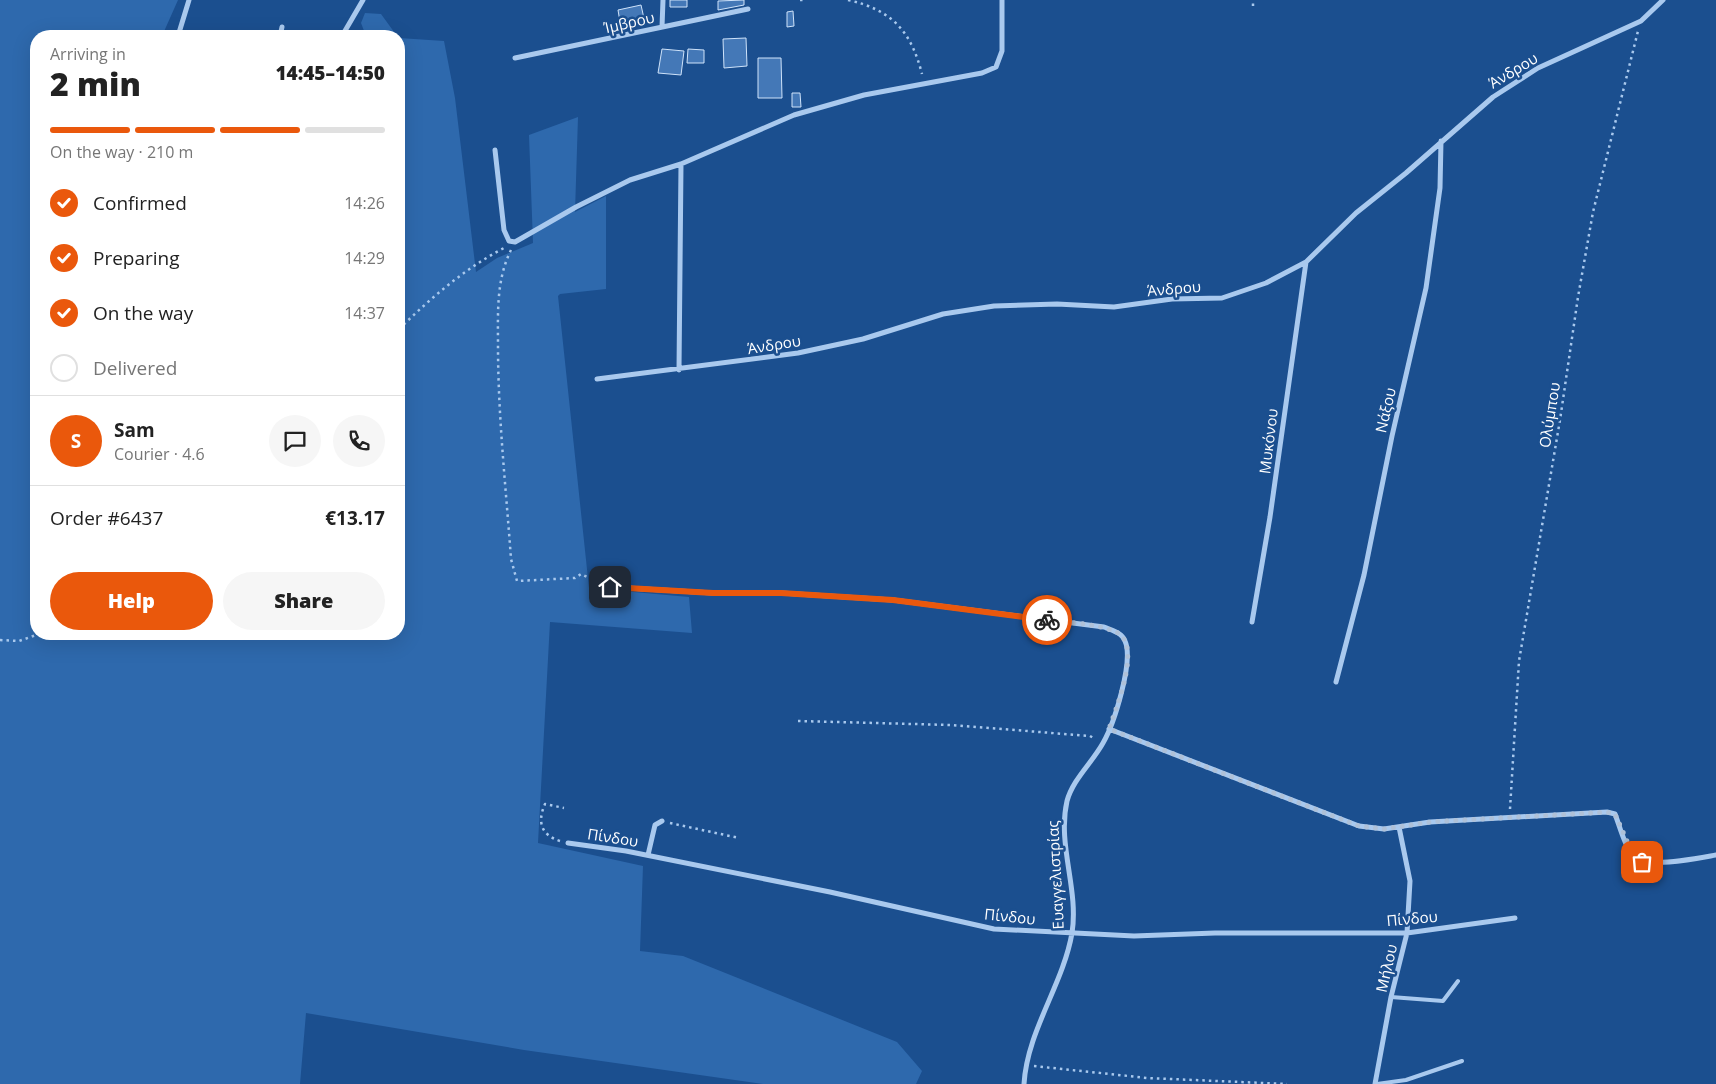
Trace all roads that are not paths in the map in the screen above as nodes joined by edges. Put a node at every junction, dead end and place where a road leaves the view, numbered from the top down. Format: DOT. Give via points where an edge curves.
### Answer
graph roads {
  1 [pos="189,0"];
  2 [pos="363,0"];
  3 [pos="663,0"];
  4 [pos="1002,0"];
  5 [pos="1663,0"];
  6 [pos="748,9"];
  7 [pos="282,27"];
  8 [pos="662,27"];
  9 [pos="180,30"];
  10 [pos="281,30"];
  11 [pos="346,30"];
  12 [pos="516,58"];
  13 [pos="1441,141"];
  14 [pos="495,150"];
  15 [pos="681,164"];
  16 [pos="1306,262"];
  17 [pos="679,370"];
  18 [pos="597,379"];
  19 [pos="593,586"];
  20 [pos="1252,622"];
  21 [pos="1336,682"];
  22 [pos="1109,729"];
  23 [pos="662,821"];
  24 [pos="1400,827"];
  25 [pos="568,843"];
  26 [pos="648,855"];
  27 [pos="1716,855"];
  28 [pos="1515,918"];
  29 [pos="1407,933"];
  30 [pos="1072,934"];
  31 [pos="1458,981"];
  32 [pos="1391,997"];
  33 [pos="1462,1062"];
  34 [pos="1024,1084"];
  35 [pos="1376,1084"];
  1 -- 9 [label="street"];
  2 -- 11 [label="street"];
  3 -- 8 [label="street"];
  4 -- 15 [label="street" via="1002,51 996,67 982,73 864,94 794,115"];
  5 -- 13 [label="street, Άνδρου" via="1641,21 1516,81"];
  6 -- 8 [label="street, Ίμβρου"];
  7 -- 10 [label="street"];
  8 -- 12 [label="street, Ίμβρου"];
  13 -- 16 [label="street, Άνδρου" via="1356,213"];
  13 -- 21 [label="street, Νάξου" via="1440,188 1426,288 1364,575"];
  14 -- 15 [label="street" via="504,230 509,241 515,242 630,180"];
  15 -- 17 [label="street"];
  16 -- 17 [label="street, Άνδρου" via="1266,283 1222,298 1114,307 1057,304 994,306 943,314 863,339 798,353"];
  16 -- 20 [label="street, Μυκόνου"];
  17 -- 18 [label="street, Άνδρου"];
  19 -- 22 [label="street, Ευαγγελιστρίας" via="893,600 1104,627 1125,639 1128,649 1122,688"];
  22 -- 24 [label="street" via="1359,826"];
  22 -- 30 [label="street, Ευαγγελιστρίας" via="1104,743 1078,778 1068,798 1063,821"];
  23 -- 26 [label="street" via="655,824"];
  24 -- 27 [label="street" via="1607,812 1615,814 1634,857 1642,862 1670,862"];
  24 -- 29 [label="street, Μήλου" via="1410,881"];
  25 -- 26 [label="street, Πίνδου"];
  26 -- 30 [label="street, Πίνδου" via="994,929"];
  28 -- 29 [label="street, Πίνδου"];
  29 -- 30 [label="street, Πίνδου"];
  29 -- 32 [label="street, Μήλου"];
  30 -- 34 [label="street, Ευαγγελιστρίας" via="1058,983 1025,1065"];
  31 -- 32 [label="lane" via="1443,1001"];
  32 -- 35 [label="street, Μήλου"];
  33 -- 35 [label="lane" via="1406,1080"];
}
